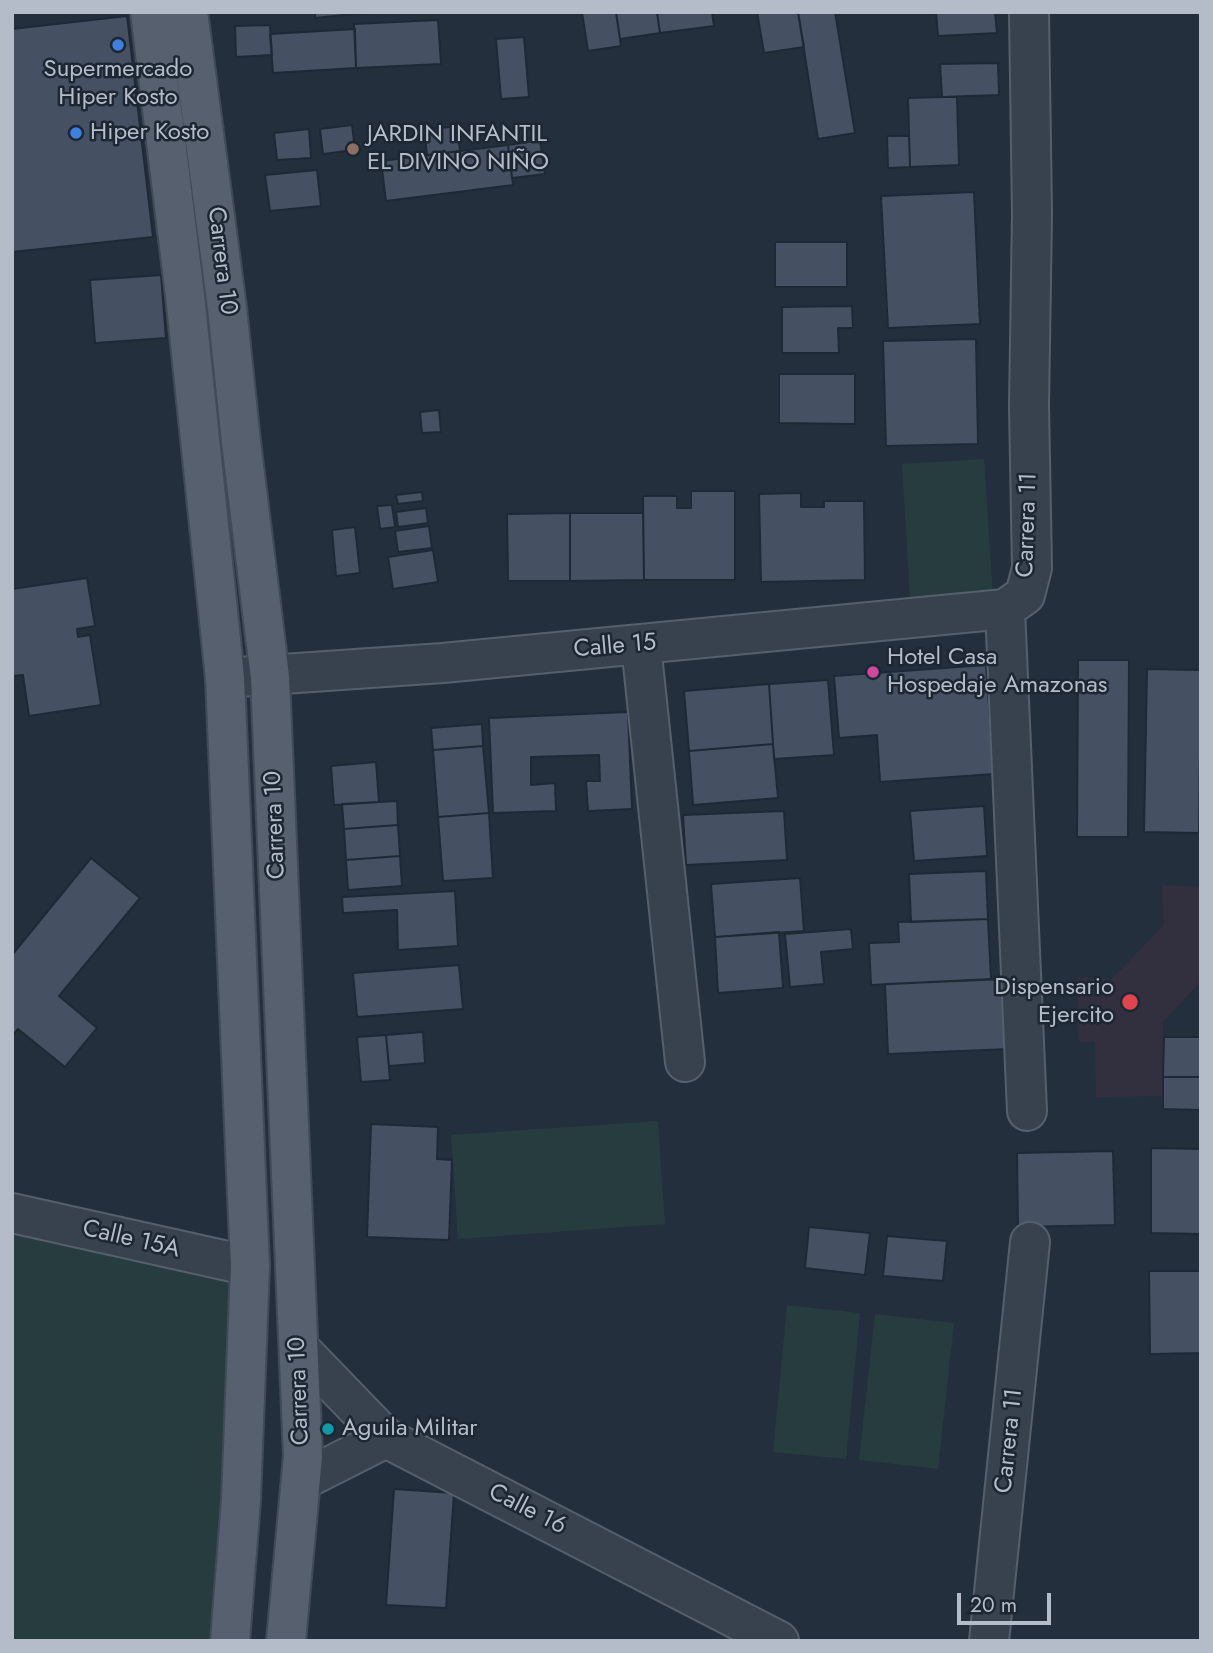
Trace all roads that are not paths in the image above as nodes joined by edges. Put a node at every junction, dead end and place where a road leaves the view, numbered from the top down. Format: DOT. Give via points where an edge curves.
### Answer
graph roads {
  1 [pos="150,12"];
  2 [pos="188,12"];
  3 [pos="1029,12"];
  4 [pos="1006,609"];
  5 [pos="641,645"];
  6 [pos="270,677"];
  7 [pos="225,678"];
  8 [pos="685,1062"];
  9 [pos="1027,1111"];
  10 [pos="12,1213"];
  11 [pos="1030,1242"];
  12 [pos="250,1266"];
  13 [pos="299,1348"];
  14 [pos="386,1438"];
  15 [pos="301,1481"];
  16 [pos="229,1641"];
  17 [pos="286,1641"];
  18 [pos="779,1641"];
  19 [pos="989,1641"];
  1 -- 7 [label="main road, Carrera 10"];
  2 -- 6 [label="main road, Carrera 10"];
  3 -- 4 [label="street, Carrera 11" via="1032,568 1025,595"];
  4 -- 5 [label="street, Calle 15"];
  4 -- 9 [label="street, Carrera 11"];
  5 -- 6 [label="street, Calle 15"];
  5 -- 8 [label="street"];
  6 -- 7 [label="street, Calle 15"];
  6 -- 13 [label="main road, Carrera 10"];
  7 -- 12 [label="main road, Carrera 10"];
  10 -- 12 [label="street, Calle 15A"];
  11 -- 19 [label="street, Carrera 11"];
  12 -- 16 [label="main road, Carrera 10" via="241,1500"];
  13 -- 14 [label="street, Calle 16"];
  13 -- 15 [label="main road, Carrera 10"];
  14 -- 15 [label="street"];
  14 -- 18 [label="street, Calle 16"];
  15 -- 17 [label="main road, Carrera 10"];
}
